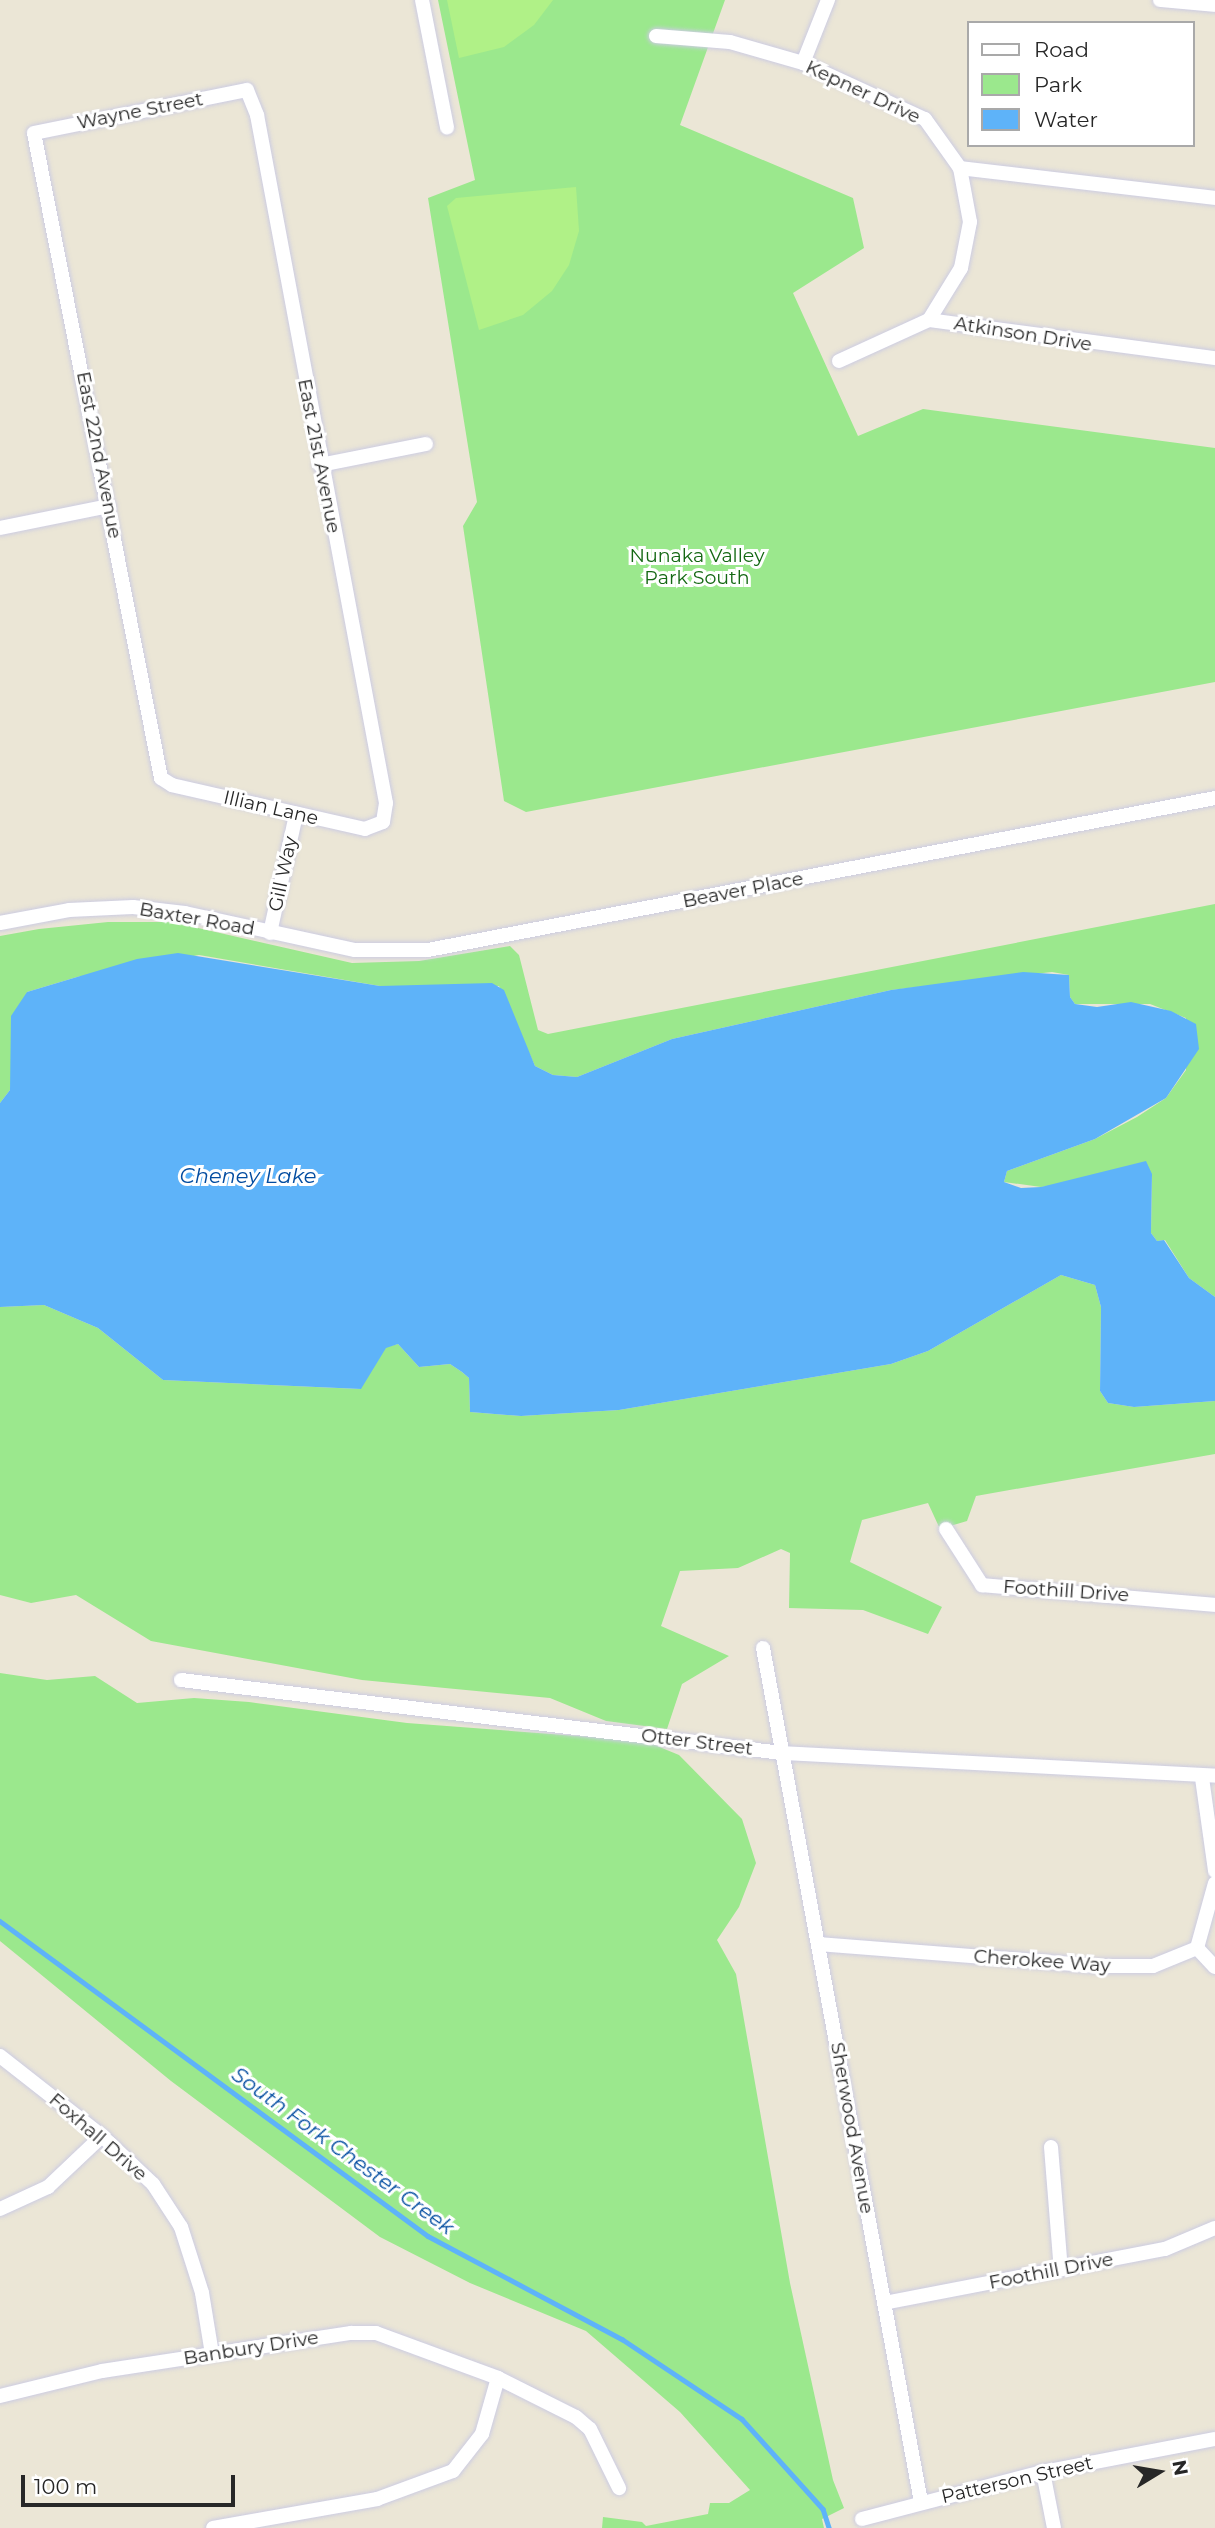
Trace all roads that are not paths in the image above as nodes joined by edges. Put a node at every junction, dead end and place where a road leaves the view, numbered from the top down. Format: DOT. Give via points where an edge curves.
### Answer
graph roads {
  1 [pos="422,0"];
  2 [pos="828,0"];
  3 [pos="1160,0"];
  4 [pos="1215,5"];
  5 [pos="656,36"];
  6 [pos="803,63"];
  7 [pos="247,90"];
  8 [pos="447,128"];
  9 [pos="34,133"];
  10 [pos="960,168"];
  11 [pos="1215,198"];
  12 [pos="929,320"];
  13 [pos="1215,358"];
  14 [pos="839,361"];
  15 [pos="426,444"];
  16 [pos="320,466"];
  17 [pos="109,506"];
  18 [pos="0,528"];
  19 [pos="161,778"];
  20 [pos="1215,798"];
  21 [pos="296,815"];
  22 [pos="383,822"];
  23 [pos="0,923"];
  24 [pos="270,933"];
  25 [pos="946,1529"];
  26 [pos="1215,1605"];
  27 [pos="763,1648"];
  28 [pos="181,1680"];
  29 [pos="782,1753"];
  30 [pos="1209,1777"];
  31 [pos="1215,1871"];
  32 [pos="1215,1883"];
  33 [pos="818,1944"];
  34 [pos="1196,1948"];
  35 [pos="1215,1967"];
  36 [pos="0,2056"];
  37 [pos="102,2136"];
  38 [pos="1051,2147"];
  39 [pos="0,2209"];
  40 [pos="1215,2228"];
  41 [pos="1061,2270"];
  42 [pos="884,2303"];
  43 [pos="212,2354"];
  44 [pos="498,2378"];
  45 [pos="0,2396"];
  46 [pos="1215,2439"];
  47 [pos="1043,2472"];
  48 [pos="619,2488"];
  49 [pos="922,2502"];
  50 [pos="862,2519"];
  51 [pos="213,2528"];
  52 [pos="1054,2528"];
  1 -- 8 [label="street"];
  2 -- 6 [label="street"];
  3 -- 4 [label="street"];
  5 -- 6 [label="street, Kepner Drive" via="730,42"];
  6 -- 10 [label="street, Kepner Drive" via="925,120"];
  7 -- 9 [label="street, Wayne Street"];
  7 -- 16 [label="street, East 21st Avenue" via="257,115"];
  9 -- 17 [label="street, East 22nd Avenue"];
  10 -- 11 [label="street"];
  10 -- 12 [label="street" via="970,222 961,268"];
  12 -- 13 [label="street, Atkinson Drive"];
  12 -- 14 [label="street, Atkinson Drive"];
  15 -- 16 [label="street"];
  16 -- 22 [label="street, East 21st Avenue" via="386,803"];
  17 -- 18 [label="street"];
  17 -- 19 [label="street, East 22nd Avenue"];
  19 -- 21 [label="street, Illian Lane" via="172,785"];
  20 -- 24 [label="street, Beaver Place" via="428,950 355,950"];
  21 -- 22 [label="street, Illian Lane" via="365,829"];
  21 -- 24 [label="street, Gill Way"];
  23 -- 24 [label="street, Baxter Road" via="69,910 133,907"];
  25 -- 26 [label="street, Foothill Drive" via="982,1585"];
  27 -- 29 [label="street, Sherwood Avenue"];
  28 -- 29 [label="street, Otter Street"];
  29 -- 30 [label="street, Otter Street"];
  29 -- 33 [label="street, Sherwood Avenue"];
  30 -- 31 [label="street"];
  32 -- 34 [label="street"];
  33 -- 34 [label="street, Cherokee Way" via="1098,1966 1153,1966"];
  33 -- 42 [label="street, Sherwood Avenue"];
  34 -- 35 [label="street"];
  36 -- 37 [label="street, Foxhall Drive"];
  37 -- 39 [label="street" via="48,2187"];
  37 -- 43 [label="street, Foxhall Drive" via="153,2184 181,2227 202,2293"];
  38 -- 41 [label="street"];
  40 -- 41 [label="street, Foothill Drive" via="1165,2249"];
  41 -- 42 [label="street, Foothill Drive"];
  42 -- 49 [label="street, Sherwood Avenue"];
  43 -- 44 [label="street, Banbury Drive" via="376,2333"];
  43 -- 45 [label="street, Banbury Drive" via="102,2371"];
  44 -- 48 [label="street, Banbury Drive" via="590,2429"];
  44 -- 51 [label="street" via="482,2434 453,2471 377,2499"];
  46 -- 47 [label="street, Patterson Street"];
  47 -- 49 [label="street, Patterson Street"];
  47 -- 52 [label="street"];
  49 -- 50 [label="street, Patterson Street"];
}
